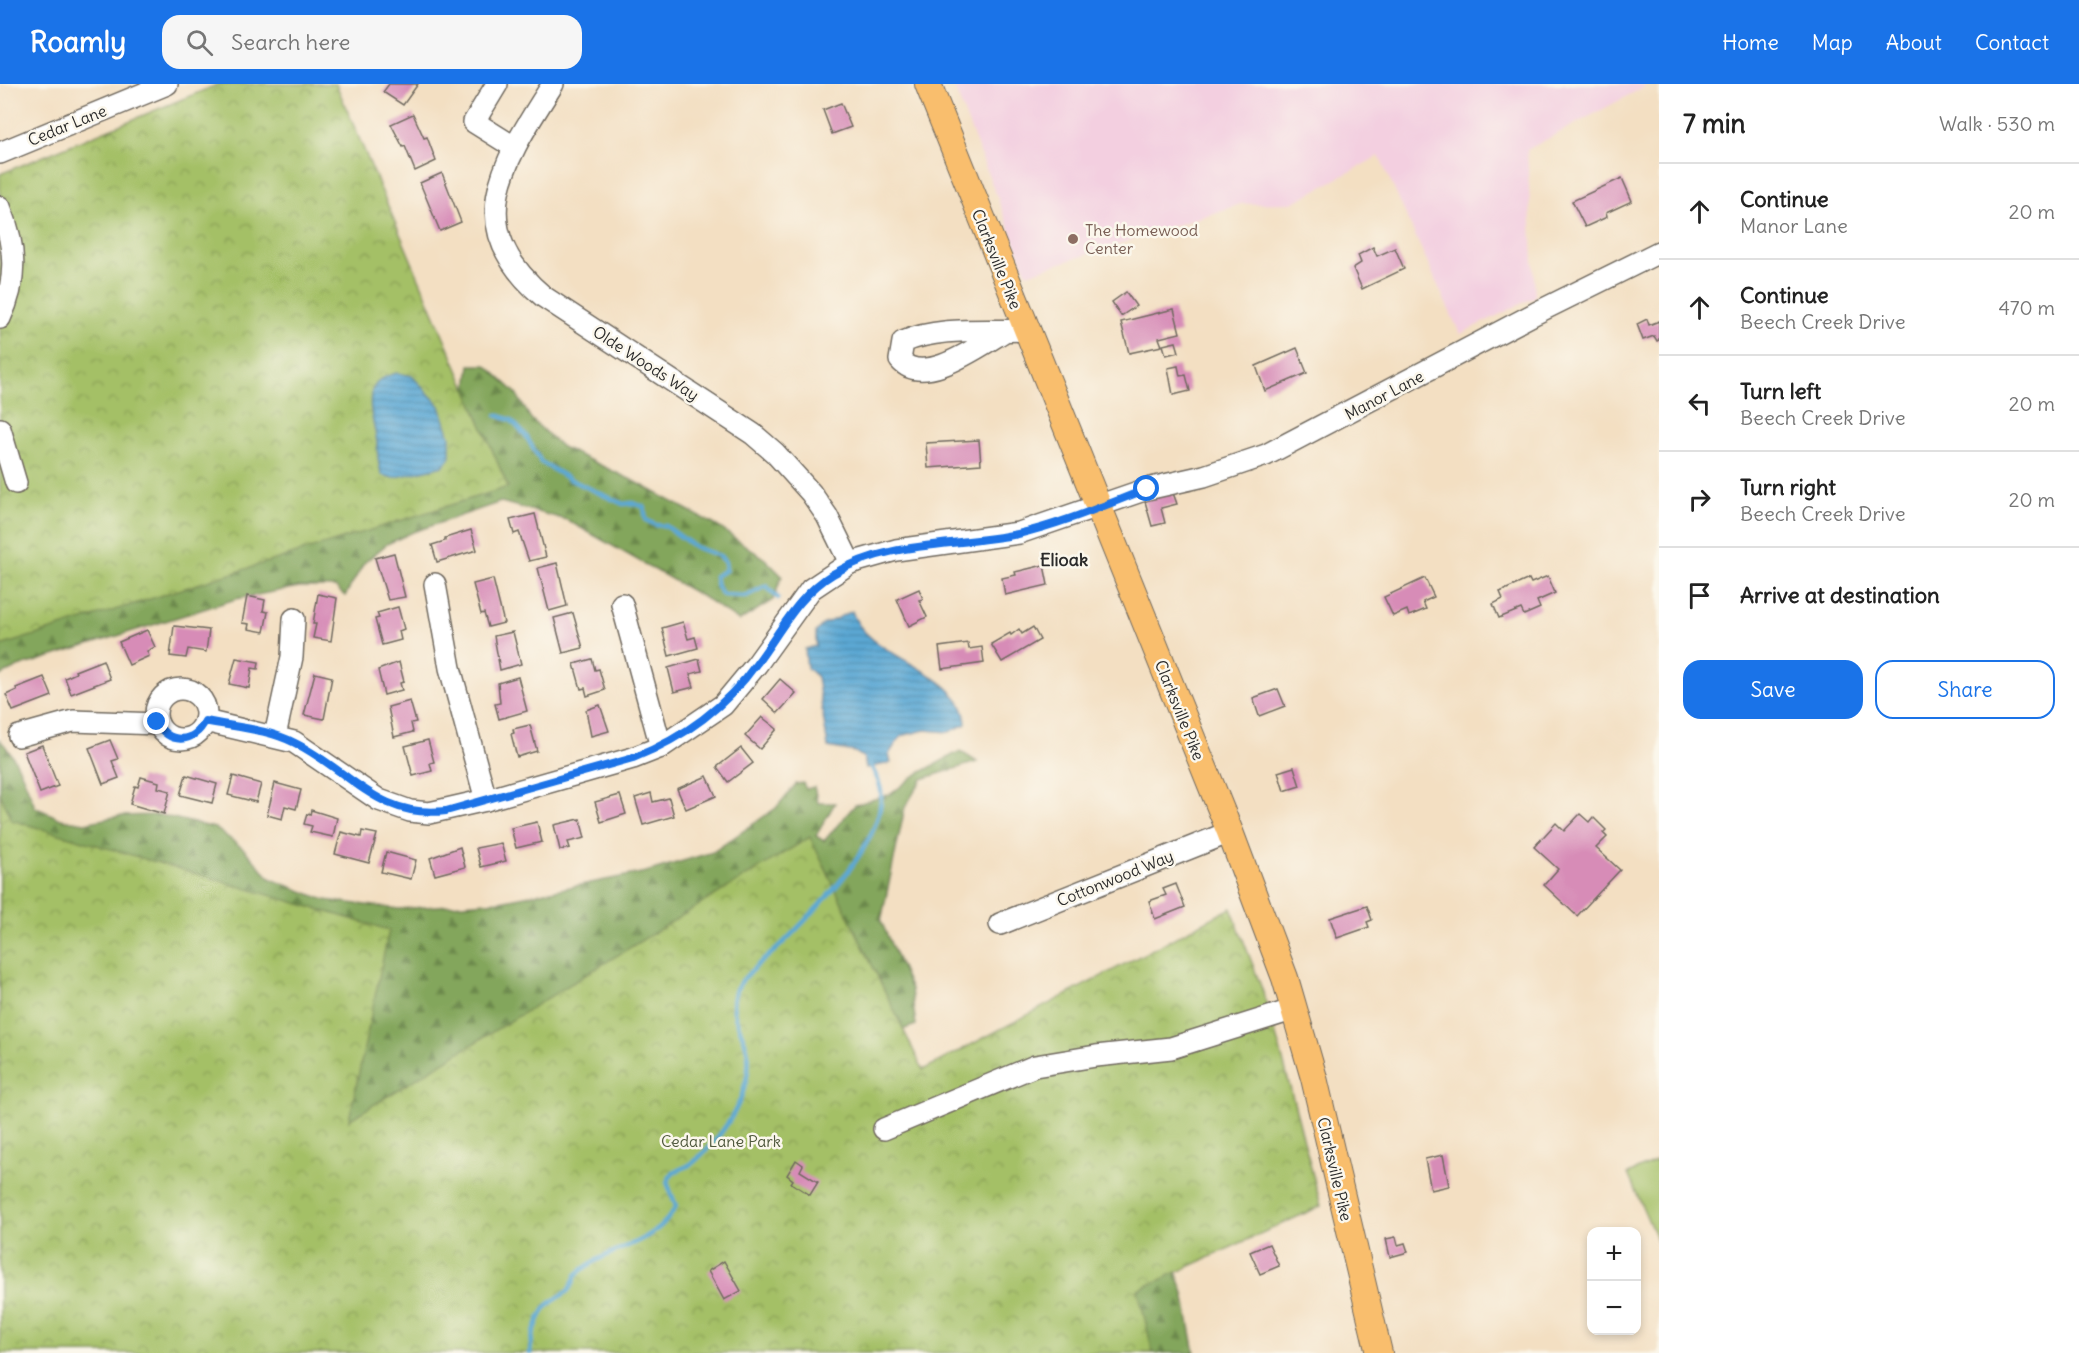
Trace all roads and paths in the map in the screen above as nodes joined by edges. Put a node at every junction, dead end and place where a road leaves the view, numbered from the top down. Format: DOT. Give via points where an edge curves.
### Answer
graph roads {
  1 [pos="167,84"];
  2 [pos="497,84"];
  3 [pos="553,84"];
  4 [pos="928,84"];
  5 [pos="514,147"];
  6 [pos="0,153"];
  7 [pos="0,207"];
  8 [pos="1659,252"];
  9 [pos="0,318"];
  10 [pos="0,429"];
  11 [pos="16,483"];
  12 [pos="1097,508"];
  13 [pos="850,563"];
  14 [pos="435,585"];
  15 [pos="622,604"];
  16 [pos="294,619"];
  17 [pos="205,721"];
  18 [pos="158,724"];
  19 [pos="19,736"];
  20 [pos="275,736"];
  21 [pos="661,747"];
  22 [pos="486,800"];
  23 [pos="1230,832"];
  24 [pos="1000,924"];
  25 [pos="1295,1009"];
  26 [pos="884,1129"];
  27 [pos="1379,1353"];
  1 -- 6 [label="street, Cedar Lane"];
  2 -- 5 [label="street" via="474,122"];
  3 -- 5 [label="street, Olde Woods Way"];
  4 -- 12 [label="main road, Clarksville Pike" via="1015,331"];
  5 -- 13 [label="street, Olde Woods Way" via="500,178 497,222 502,246 518,272 544,297 753,434 775,453 827,516"];
  7 -- 9 [label="street" via="15,265"];
  8 -- 12 [label="street, Manor Lane" via="1266,455 1204,476 1147,489"];
  10 -- 11 [label="street"];
  12 -- 13 [label="street, Manor Lane" via="1019,533 896,550"];
  12 -- 23 [label="main road, Clarksville Pike"];
  13 -- 21 [label="street, Manor Lane" via="811,589 723,705"];
  14 -- 22 [label="street" via="450,668"];
  15 -- 21 [label="street"];
  16 -- 20 [label="street" via="292,657"];
  17 -- 18 [label="street" via="196,734 181,740 166,735"];
  17 -- 18 [label="street" via="204,704 184,689 161,698 157,706"];
  17 -- 20 [label="street, Manor Lane"];
  18 -- 19 [label="street" via="73,721"];
  20 -- 22 [label="street, Manor Lane" via="294,742 392,806 429,813"];
  21 -- 22 [label="street, Manor Lane"];
  23 -- 24 [label="street, Cottonwood Way"];
  23 -- 25 [label="main road, Clarksville Pike"];
  25 -- 26 [label="street" via="1171,1048 1035,1066"];
  25 -- 27 [label="main road, Clarksville Pike"];
}
